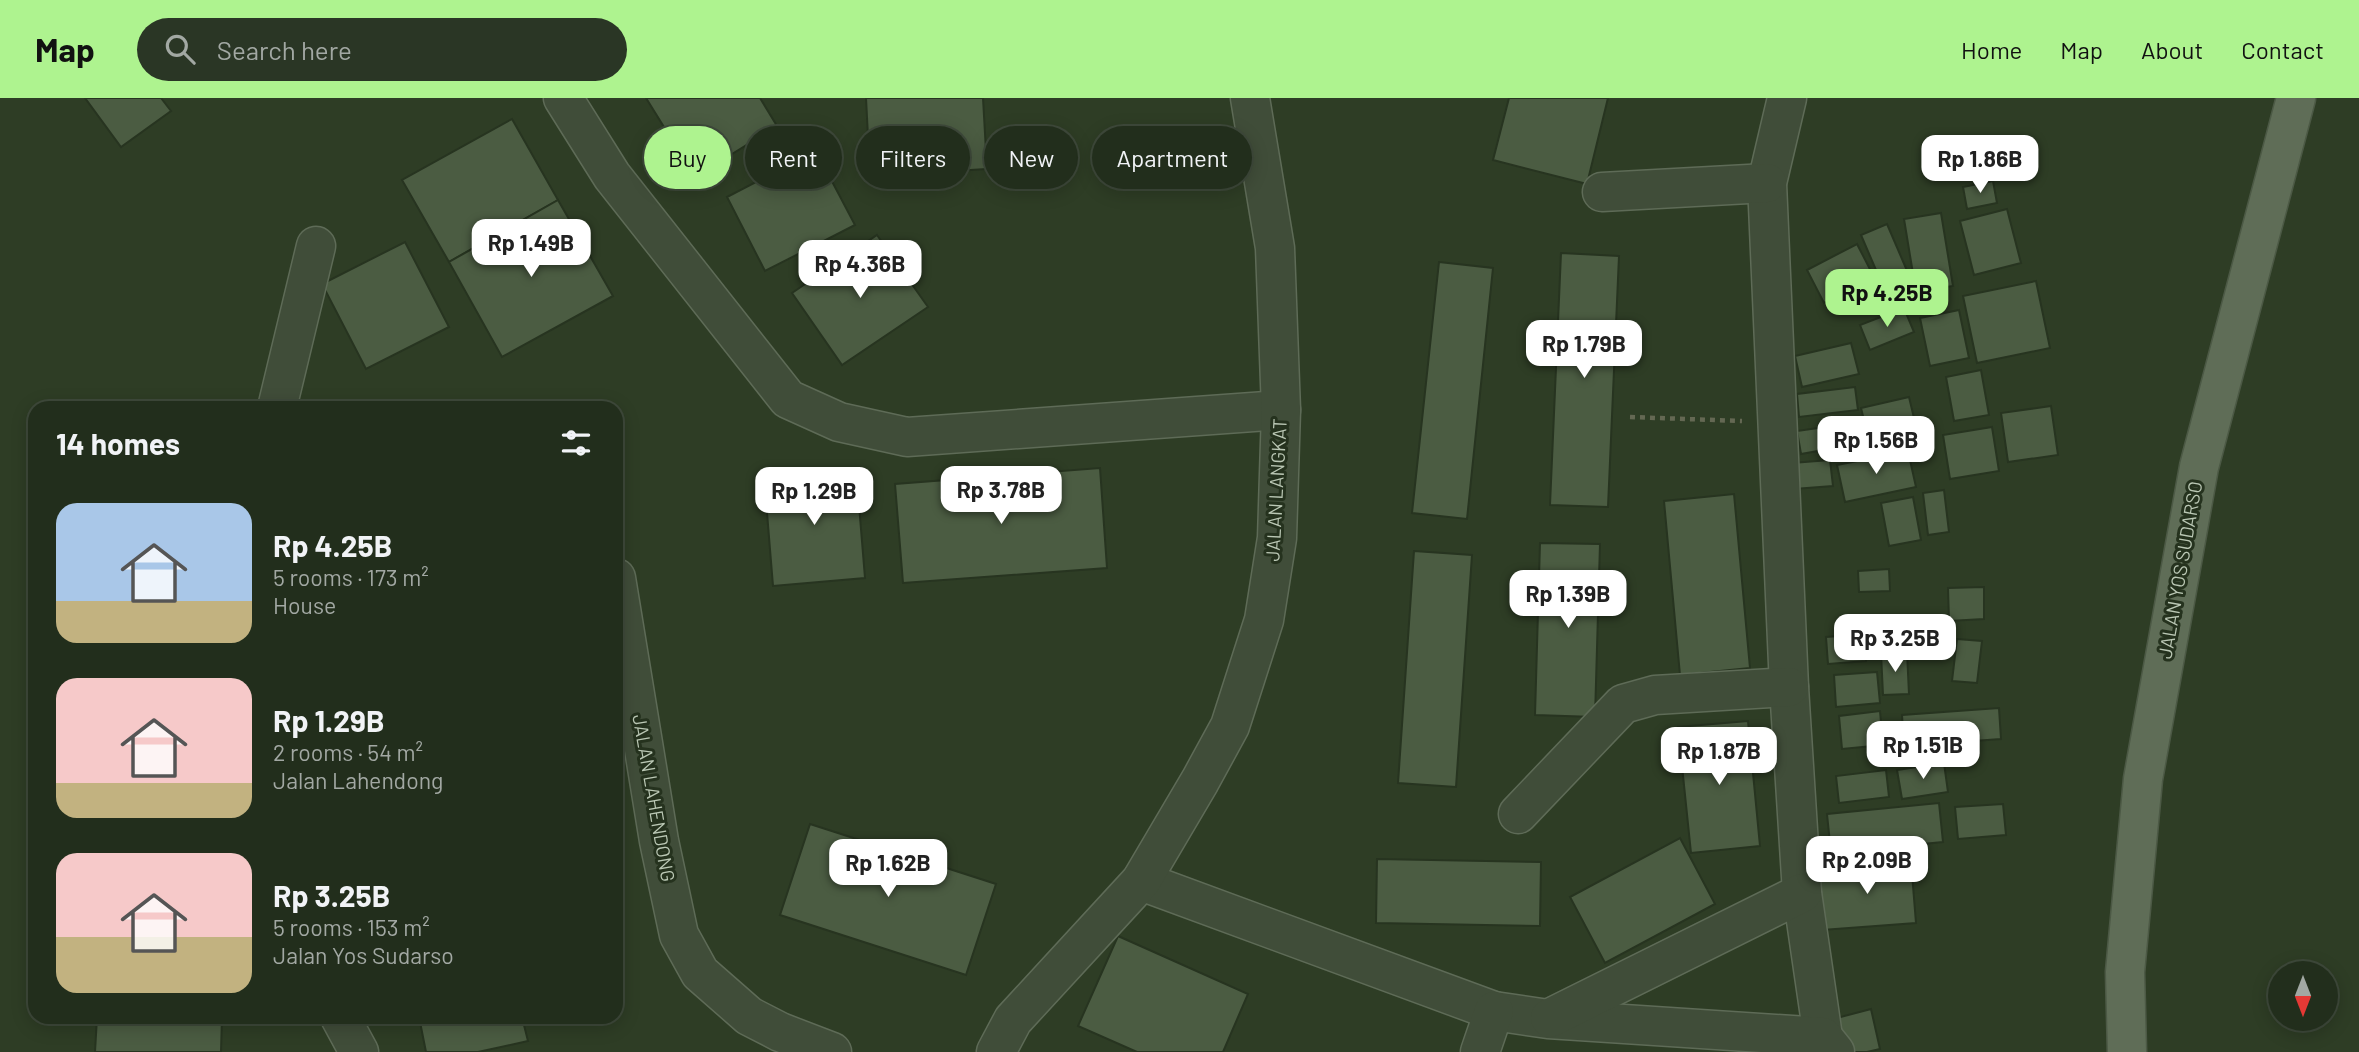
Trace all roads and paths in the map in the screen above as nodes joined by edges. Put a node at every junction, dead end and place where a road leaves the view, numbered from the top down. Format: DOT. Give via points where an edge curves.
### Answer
graph roads {
  1 [pos="563,98"];
  2 [pos="1223,98"];
  3 [pos="1787,98"];
  4 [pos="2295,98"];
  5 [pos="1252,113"];
  6 [pos="1767,183"];
  7 [pos="1602,192"];
  8 [pos="316,246"];
  9 [pos="279,401"];
  10 [pos="1281,410"];
  11 [pos="1630,417"];
  12 [pos="1778,422"];
  13 [pos="623,620"];
  14 [pos="1789,687"];
  15 [pos="1518,814"];
  16 [pos="1142,881"];
  17 [pos="1802,893"];
  18 [pos="1494,1010"];
  19 [pos="1548,1018"];
  20 [pos="344,1024"];
  21 [pos="1829,1044"];
  22 [pos="359,1052"];
  23 [pos="832,1052"];
  24 [pos="996,1052"];
  25 [pos="1480,1052"];
  26 [pos="2127,1052"];
  1 -- 10 [label="street" via="611,176 788,399 839,422 907,438"];
  2 -- 5 [label="street"];
  3 -- 6 [label="street"];
  4 -- 26 [label="main road, JALAN YOS SUDARSO" via="2199,467 2143,779 2125,972"];
  5 -- 10 [label="street, JALAN LANGKAT" via="1275,248"];
  6 -- 7 [label="street"];
  6 -- 12 [label="street"];
  8 -- 9 [label="street"];
  10 -- 16 [label="street, JALAN LANGKAT" via="1277,538 1264,620 1230,726"];
  11 -- 12 [label="path"];
  12 -- 14 [label="street"];
  13 -- 23 [label="street, JALAN LAHENDONG" via="679,935 700,973 749,1016"];
  14 -- 15 [label="street" via="1655,695 1623,704"];
  14 -- 17 [label="street"];
  16 -- 18 [label="street"];
  16 -- 24 [label="street, JALAN LANGKAT" via="1013,1020"];
  17 -- 19 [label="street"];
  17 -- 21 [label="street"];
  18 -- 19 [label="street"];
  18 -- 25 [label="street"];
  19 -- 21 [label="street"];
  20 -- 22 [label="street"];
}
